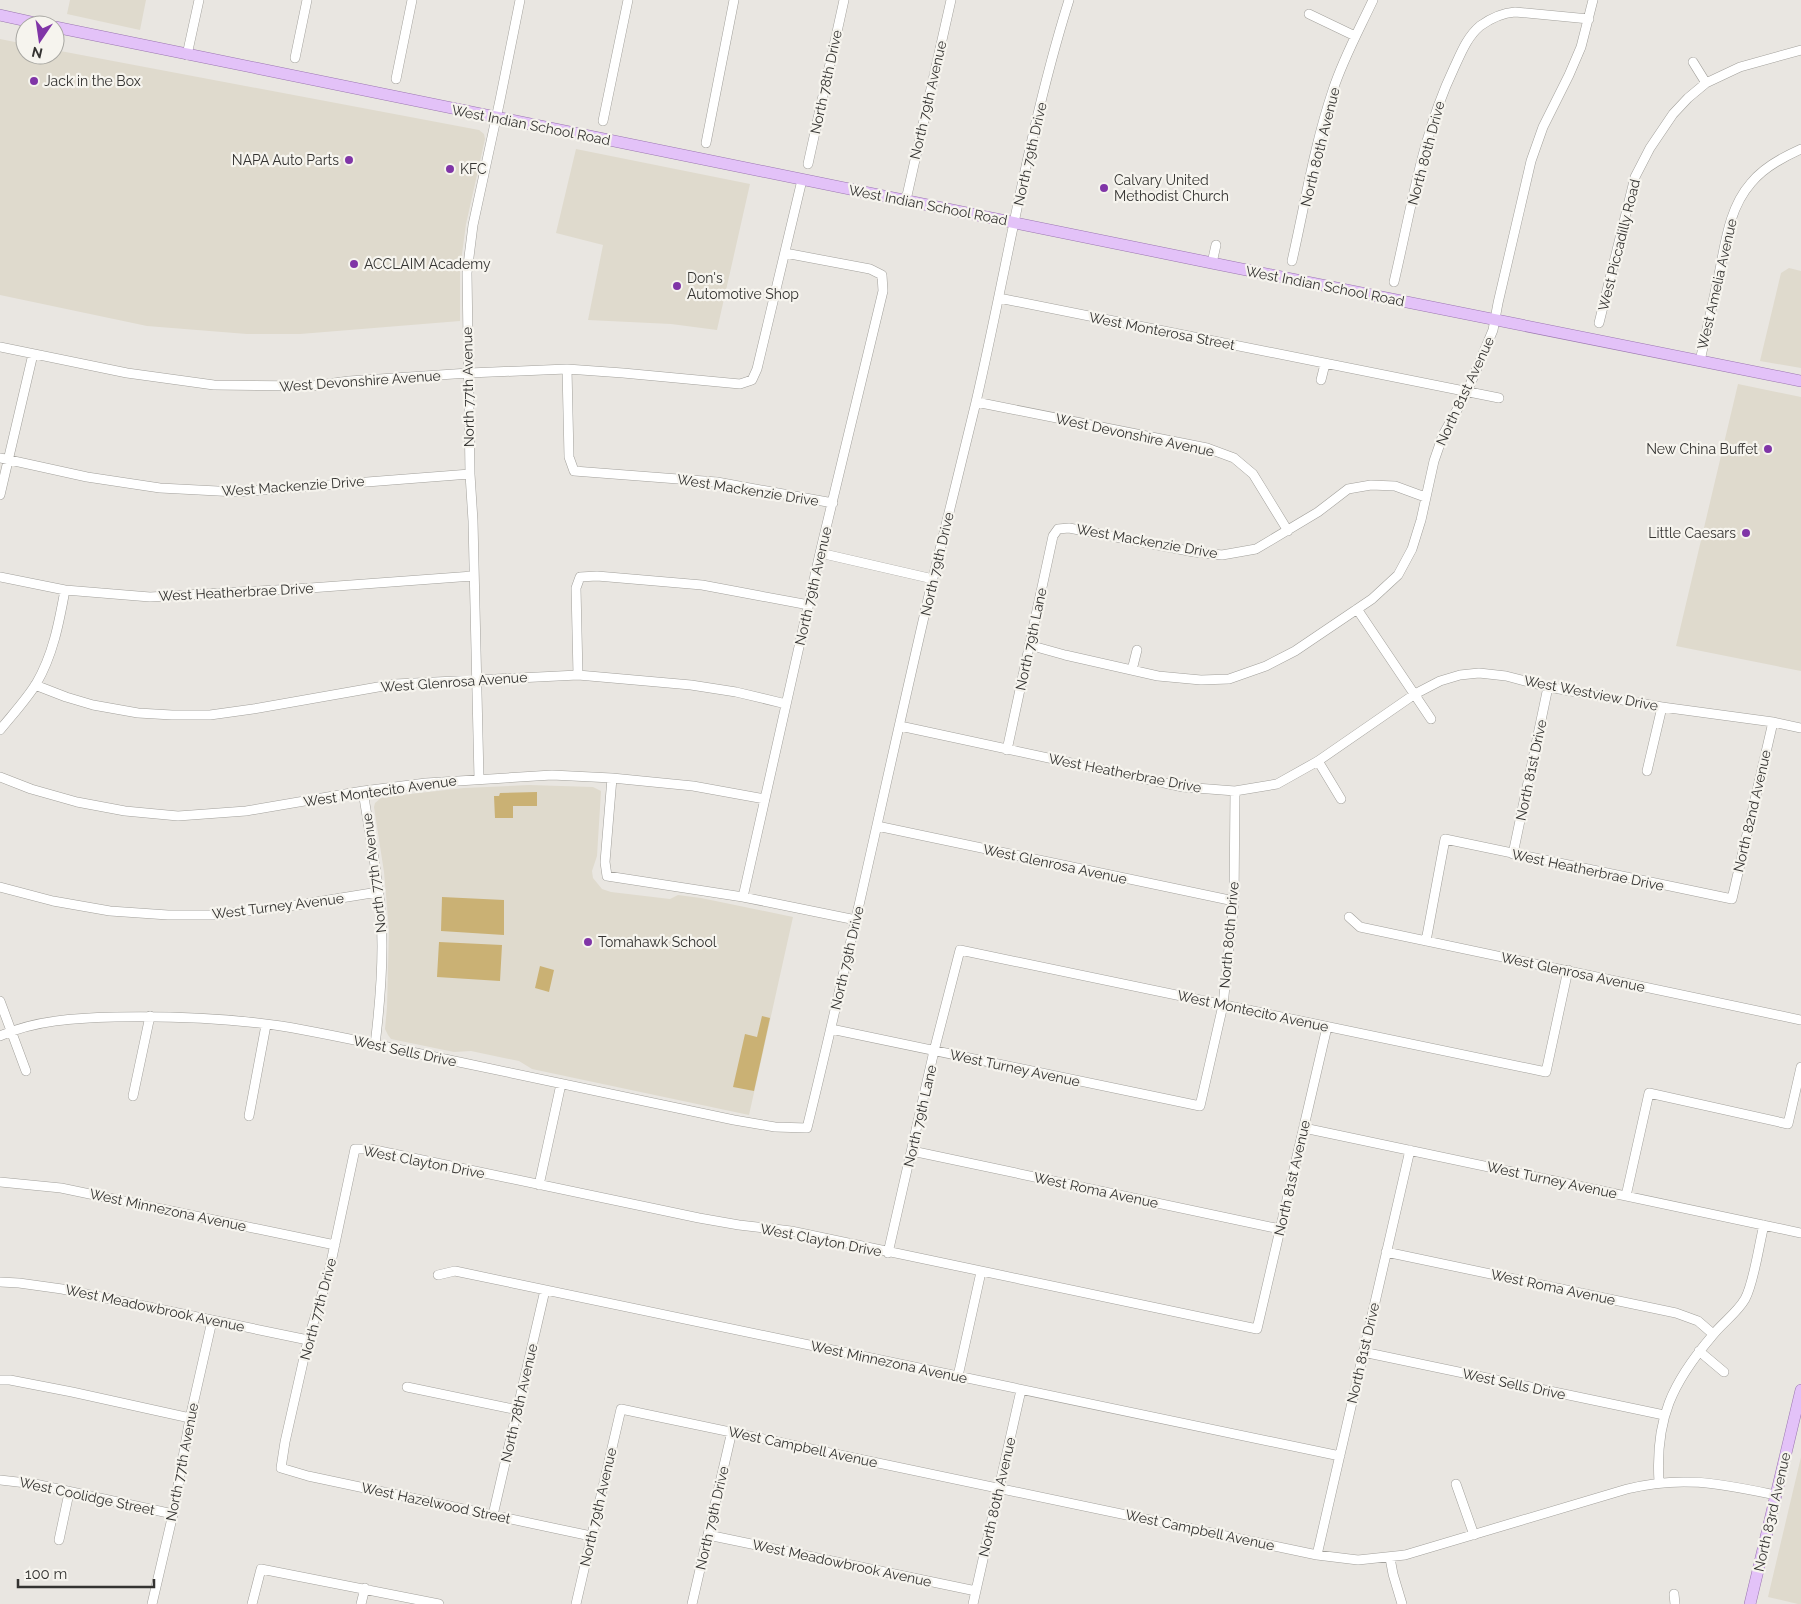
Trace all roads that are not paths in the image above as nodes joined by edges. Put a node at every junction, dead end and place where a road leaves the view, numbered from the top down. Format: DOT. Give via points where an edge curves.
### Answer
graph roads {
  1 [pos="199,0"];
  2 [pos="307,0"];
  3 [pos="412,0"];
  4 [pos="520,0"];
  5 [pos="628,0"];
  6 [pos="734,0"];
  7 [pos="844,0"];
  8 [pos="951,0"];
  9 [pos="1069,0"];
  10 [pos="1373,0"];
  11 [pos="1593,0"];
  12 [pos="1308,14"];
  13 [pos="0,16"];
  14 [pos="15,19"];
  15 [pos="1589,19"];
  16 [pos="65,29"];
  17 [pos="1355,36"];
  18 [pos="1801,50"];
  19 [pos="187,55"];
  20 [pos="295,58"];
  21 [pos="1693,62"];
  22 [pos="396,79"];
  23 [pos="1706,83"];
  24 [pos="496,117"];
  25 [pos="603,122"];
  26 [pos="706,143"];
  27 [pos="1801,150"];
  28 [pos="808,164"];
  29 [pos="802,180"];
  30 [pos="906,200"];
  31 [pos="1014,222"];
  32 [pos="1216,246"];
  33 [pos="785,253"];
  34 [pos="1292,261"];
  35 [pos="1212,263"];
  36 [pos="1394,282"];
  37 [pos="999,298"];
  38 [pos="1496,320"];
  39 [pos="1599,323"];
  40 [pos="0,348"];
  41 [pos="33,354"];
  42 [pos="1700,361"];
  43 [pos="1325,364"];
  44 [pos="567,369"];
  45 [pos="470,373"];
  46 [pos="1321,380"];
  47 [pos="1801,381"];
  48 [pos="1468,392"];
  49 [pos="1499,398"];
  50 [pos="976,402"];
  51 [pos="4,459"];
  52 [pos="470,474"];
  53 [pos="0,495"];
  54 [pos="1425,497"];
  55 [pos="832,502"];
  56 [pos="1058,529"];
  57 [pos="1288,531"];
  58 [pos="820,553"];
  59 [pos="473,576"];
  60 [pos="0,577"];
  61 [pos="933,579"];
  62 [pos="65,590"];
  63 [pos="809,605"];
  64 [pos="1357,608"];
  65 [pos="1029,645"];
  66 [pos="1137,650"];
  67 [pos="1132,670"];
  68 [pos="578,675"];
  69 [pos="477,679"];
  70 [pos="35,685"];
  71 [pos="1548,686"];
  72 [pos="1415,694"];
  73 [pos="786,704"];
  74 [pos="1662,707"];
  75 [pos="1431,719"];
  76 [pos="1773,722"];
  77 [pos="2,724"];
  78 [pos="900,726"];
  79 [pos="1801,728"];
  80 [pos="1007,750"];
  81 [pos="1318,761"];
  82 [pos="1647,771"];
  83 [pos="0,776"];
  84 [pos="612,778"];
  85 [pos="479,779"];
  86 [pos="364,791"];
  87 [pos="1235,791"];
  88 [pos="765,799"];
  89 [pos="1341,799"];
  90 [pos="877,826"];
  91 [pos="1513,854"];
  92 [pos="0,887"];
  93 [pos="378,892"];
  94 [pos="743,897"];
  95 [pos="1732,899"];
  96 [pos="1234,901"];
  97 [pos="1349,917"];
  98 [pos="856,920"];
  99 [pos="1426,941"];
  100 [pos="960,950"];
  101 [pos="1568,970"];
  102 [pos="0,1001"];
  103 [pos="1223,1005"];
  104 [pos="150,1016"];
  105 [pos="1801,1020"];
  106 [pos="266,1024"];
  107 [pos="1327,1027"];
  108 [pos="831,1029"];
  109 [pos="11,1032"];
  110 [pos="0,1036"];
  111 [pos="375,1045"];
  112 [pos="934,1051"];
  113 [pos="1801,1067"];
  114 [pos="26,1071"];
  115 [pos="561,1084"];
  116 [pos="133,1096"];
  117 [pos="1200,1106"];
  118 [pos="250,1116"];
  119 [pos="807,1128"];
  120 [pos="1304,1128"];
  121 [pos="355,1149"];
  122 [pos="1410,1150"];
  123 [pos="912,1151"];
  124 [pos="0,1182"];
  125 [pos="539,1184"];
  126 [pos="1626,1196"];
  127 [pos="1764,1225"];
  128 [pos="1280,1229"];
  129 [pos="1801,1233"];
  130 [pos="334,1244"];
  131 [pos="888,1252"];
  132 [pos="1386,1252"];
  133 [pos="981,1272"];
  134 [pos="438,1275"];
  135 [pos="0,1282"];
  136 [pos="545,1290"];
  137 [pos="212,1321"];
  138 [pos="1257,1329"];
  139 [pos="1713,1334"];
  140 [pos="308,1340"];
  141 [pos="1699,1351"];
  142 [pos="1363,1352"];
  143 [pos="1724,1372"];
  144 [pos="958,1376"];
  145 [pos="0,1380"];
  146 [pos="407,1387"];
  147 [pos="1020,1390"];
  148 [pos="1801,1390"];
  149 [pos="621,1409"];
  150 [pos="518,1410"];
  151 [pos="1664,1415"];
  152 [pos="190,1418"];
  153 [pos="732,1431"];
  154 [pos="1340,1456"];
  155 [pos="281,1468"];
  156 [pos="0,1480"];
  157 [pos="1659,1482"];
  158 [pos="1456,1484"];
  159 [pos="999,1488"];
  160 [pos="69,1493"];
  161 [pos="1776,1495"];
  162 [pos="173,1514"];
  163 [pos="493,1516"];
  164 [pos="708,1535"];
  165 [pos="1474,1535"];
  166 [pos="591,1536"];
  167 [pos="59,1540"];
  168 [pos="1317,1555"];
  169 [pos="1390,1558"];
  170 [pos="365,1588"];
  171 [pos="976,1591"];
  172 [pos="1674,1594"];
  173 [pos="152,1604"];
  174 [pos="252,1604"];
  175 [pos="361,1604"];
  176 [pos="439,1604"];
  177 [pos="576,1604"];
  178 [pos="692,1604"];
  179 [pos="973,1604"];
  180 [pos="1402,1604"];
  181 [pos="1675,1604"];
  182 [pos="1750,1604"];
  1 -- 19 [label="street"];
  2 -- 20 [label="street"];
  3 -- 22 [label="street"];
  4 -- 24 [label="street, North 77th Avenue"];
  5 -- 25 [label="street"];
  6 -- 26 [label="street"];
  7 -- 28 [label="street, North 78th Drive"];
  8 -- 30 [label="street, North 79th Avenue"];
  9 -- 31 [label="street, North 79th Drive" via="1055,45"];
  10 -- 17 [label="street, North 80th Avenue"];
  11 -- 15 [label="street, North 81st Avenue"];
  12 -- 17 [label="street"];
  13 -- 14 [label="main road"];
  15 -- 36 [label="street, North 80th Drive" via="1504,13 1491,18 1471,36 1447,81 1432,123"];
  15 -- 38 [label="street, North 81st Avenue" via="1574,64 1536,143"];
  16 -- 19 [label="main road, West Indian School Road"];
  17 -- 34 [label="street, North 80th Avenue" via="1324,118"];
  18 -- 23 [label="street, West Piccadilly Road" via="1740,67"];
  19 -- 24 [label="main road, West Indian School Road"];
  21 -- 23 [label="street"];
  23 -- 39 [label="street, West Piccadilly Road" via="1673,114 1634,177"];
  24 -- 29 [label="main road, West Indian School Road"];
  24 -- 45 [label="street, North 77th Avenue" via="473,225 467,273"];
  27 -- 42 [label="street, West Amelia Avenue" via="1760,174 1738,203 1729,228"];
  29 -- 30 [label="main road, West Indian School Road"];
  29 -- 33 [label="street"];
  30 -- 31 [label="main road, West Indian School Road"];
  31 -- 35 [label="main road, West Indian School Road"];
  31 -- 37 [label="street, North 79th Drive"];
  32 -- 35 [label="street"];
  33 -- 44 [label="street, West Devonshire Avenue" via="752,380 740,384"];
  33 -- 55 [label="street, North 79th Avenue" via="870,269 882,275 883,291"];
  35 -- 38 [label="main road, West Indian School Road"];
  37 -- 43 [label="street, West Monterosa Street"];
  37 -- 50 [label="street, North 79th Drive"];
  38 -- 42 [label="main road, West Indian School Road"];
  38 -- 48 [label="street, North 81st Avenue"];
  40 -- 41 [label="street, West Devonshire Avenue"];
  41 -- 45 [label="street, West Devonshire Avenue" via="127,373 214,385 312,386"];
  41 -- 51 [label="street"];
  42 -- 47 [label="main road, West Indian School Road"];
  43 -- 46 [label="street"];
  43 -- 48 [label="street, West Monterosa Street"];
  44 -- 45 [label="street, West Devonshire Avenue"];
  44 -- 55 [label="street, West Mackenzie Drive" via="569,457 574,471 718,482"];
  45 -- 52 [label="street, North 77th Avenue"];
  48 -- 49 [label="street, West Monterosa Street"];
  48 -- 54 [label="street, North 81st Avenue" via="1443,435"];
  50 -- 57 [label="street, West Devonshire Avenue" via="1207,448 1234,458 1253,474"];
  50 -- 61 [label="street, North 79th Drive"];
  51 -- 52 [label="street, West Mackenzie Drive" via="87,477 160,488 237,492"];
  51 -- 53 [label="street"];
  52 -- 59 [label="street, North 77th Avenue"];
  54 -- 57 [label="street, West Mackenzie Drive" via="1395,486 1371,485 1348,489"];
  54 -- 64 [label="street, North 81st Avenue" via="1412,549 1398,575"];
  55 -- 58 [label="street, North 79th Avenue"];
  56 -- 57 [label="street, West Mackenzie Drive" via="1069,528 1222,555 1256,549"];
  56 -- 65 [label="street, North 79th Lane"];
  58 -- 61 [label="street"];
  58 -- 63 [label="street, North 79th Avenue"];
  59 -- 62 [label="street, West Heatherbrae Drive" via="150,597"];
  59 -- 69 [label="street, North 77th Avenue"];
  60 -- 62 [label="street, West Heatherbrae Drive"];
  61 -- 78 [label="street, North 79th Drive"];
  62 -- 70 [label="street" via="57,636"];
  63 -- 68 [label="street" via="702,585 580,577 576,588"];
  63 -- 73 [label="street, North 79th Avenue"];
  64 -- 67 [label="street" via="1295,651 1229,679 1201,680"];
  64 -- 72 [label="street"];
  65 -- 67 [label="street"];
  65 -- 80 [label="street, North 79th Lane"];
  66 -- 67 [label="street"];
  68 -- 69 [label="street, West Glenrosa Avenue"];
  68 -- 73 [label="street, West Glenrosa Avenue" via="691,685"];
  69 -- 70 [label="street, West Glenrosa Avenue" via="395,684 210,715 120,710 93,705"];
  69 -- 85 [label="street, North 77th Avenue"];
  70 -- 77 [label="street"];
  71 -- 72 [label="street, West Westview Drive" via="1479,673 1440,681"];
  71 -- 74 [label="street, West Westview Drive"];
  71 -- 91 [label="street, North 81st Drive"];
  72 -- 75 [label="street"];
  72 -- 81 [label="street, West Heatherbrae Drive"];
  73 -- 88 [label="street, North 79th Avenue"];
  74 -- 76 [label="street, West Westview Drive"];
  74 -- 82 [label="street"];
  76 -- 79 [label="street, West Westview Drive"];
  76 -- 95 [label="street, North 82nd Avenue"];
  78 -- 80 [label="street, West Heatherbrae Drive"];
  78 -- 90 [label="street, North 79th Drive"];
  80 -- 87 [label="street, West Heatherbrae Drive" via="1183,787"];
  81 -- 87 [label="street, West Heatherbrae Drive" via="1277,784"];
  81 -- 89 [label="street"];
  83 -- 86 [label="street, West Montecito Avenue" via="78,802 178,816 246,811"];
  84 -- 85 [label="street, West Montecito Avenue" via="552,775"];
  84 -- 88 [label="street, West Montecito Avenue" via="694,786"];
  84 -- 94 [label="street" via="605,862 607,876"];
  85 -- 86 [label="street, West Montecito Avenue"];
  86 -- 93 [label="street, North 77th Avenue"];
  87 -- 96 [label="street, North 80th Drive"];
  88 -- 94 [label="street, North 79th Avenue"];
  90 -- 96 [label="street, West Glenrosa Avenue"];
  90 -- 98 [label="street, North 79th Drive"];
  91 -- 95 [label="street, West Heatherbrae Drive"];
  91 -- 99 [label="street, West Heatherbrae Drive" via="1445,840"];
  92 -- 93 [label="street, West Turney Avenue" via="110,912 168,915 217,915"];
  93 -- 111 [label="street, North 77th Avenue" via="382,945"];
  94 -- 98 [label="street"];
  96 -- 103 [label="street, North 80th Drive"];
  97 -- 99 [label="street, West Glenrosa Avenue" via="1360,927"];
  98 -- 108 [label="street, North 79th Drive"];
  99 -- 101 [label="street, West Glenrosa Avenue"];
  100 -- 103 [label="street, West Montecito Avenue"];
  100 -- 112 [label="street, North 79th Lane"];
  101 -- 105 [label="street, West Glenrosa Avenue"];
  101 -- 107 [label="street, West Montecito Avenue" via="1546,1072"];
  102 -- 109 [label="street"];
  103 -- 107 [label="street, West Montecito Avenue"];
  103 -- 117 [label="street, North 80th Drive"];
  104 -- 106 [label="street, West Sells Drive"];
  104 -- 109 [label="street, West Sells Drive" via="53,1021"];
  104 -- 116 [label="street"];
  106 -- 111 [label="street, West Sells Drive"];
  106 -- 118 [label="street"];
  107 -- 120 [label="street, North 81st Avenue"];
  108 -- 112 [label="street, West Turney Avenue"];
  108 -- 119 [label="street, North 79th Drive"];
  109 -- 110 [label="street, West Sells Drive"];
  109 -- 114 [label="street"];
  111 -- 115 [label="street, West Sells Drive"];
  112 -- 117 [label="street, West Turney Avenue"];
  112 -- 123 [label="street, North 79th Lane"];
  113 -- 126 [label="street" via="1788,1124 1649,1093"];
  115 -- 119 [label="street, West Sells Drive" via="767,1126"];
  115 -- 125 [label="street"];
  120 -- 122 [label="street, West Turney Avenue"];
  120 -- 128 [label="street, North 81st Avenue"];
  121 -- 125 [label="street, West Clayton Drive"];
  121 -- 130 [label="street, North 77th Drive"];
  122 -- 126 [label="street, West Turney Avenue"];
  122 -- 132 [label="street, North 81st Drive"];
  123 -- 128 [label="street, West Roma Avenue"];
  123 -- 131 [label="street, North 79th Lane"];
  124 -- 130 [label="street, West Minnezona Avenue" via="62,1188"];
  125 -- 131 [label="street, West Clayton Drive" via="699,1218 791,1231"];
  126 -- 127 [label="street, West Turney Avenue"];
  127 -- 129 [label="street, West Turney Avenue"];
  127 -- 139 [label="street" via="1746,1298"];
  128 -- 138 [label="street, North 81st Avenue"];
  130 -- 140 [label="street, North 77th Drive"];
  131 -- 133 [label="street, West Clayton Drive"];
  132 -- 139 [label="street, West Roma Avenue" via="1676,1313 1698,1321"];
  132 -- 142 [label="street, North 81st Drive"];
  133 -- 138 [label="street, West Clayton Drive"];
  133 -- 144 [label="street"];
  134 -- 136 [label="street, West Minnezona Avenue" via="455,1271"];
  135 -- 137 [label="street, West Meadowbrook Avenue" via="62,1289"];
  136 -- 144 [label="street, West Minnezona Avenue"];
  136 -- 150 [label="street, North 78th Avenue"];
  137 -- 140 [label="street, West Meadowbrook Avenue"];
  137 -- 152 [label="street, North 77th Avenue"];
  139 -- 141 [label="street"];
  140 -- 155 [label="street, North 77th Drive"];
  141 -- 143 [label="street"];
  141 -- 151 [label="street" via="1671,1394"];
  142 -- 151 [label="street, West Sells Drive"];
  142 -- 154 [label="street, North 81st Drive"];
  144 -- 147 [label="street, West Minnezona Avenue"];
  145 -- 152 [label="street"];
  146 -- 150 [label="street"];
  147 -- 154 [label="street, West Minnezona Avenue"];
  147 -- 159 [label="street, North 80th Avenue"];
  148 -- 161 [label="main road, North 83rd Avenue"];
  149 -- 153 [label="street, West Campbell Avenue"];
  149 -- 166 [label="street, North 79th Avenue"];
  150 -- 163 [label="street, North 78th Avenue"];
  151 -- 157 [label="street" via="1659,1446"];
  152 -- 162 [label="street, North 77th Avenue"];
  153 -- 159 [label="street, West Campbell Avenue"];
  153 -- 164 [label="street, North 79th Drive"];
  154 -- 168 [label="street, North 81st Drive"];
  155 -- 163 [label="street, West Hazelwood Street"];
  156 -- 160 [label="street, West Coolidge Street" via="35,1484"];
  157 -- 161 [label="street, West Campbell Avenue" via="1714,1482"];
  157 -- 165 [label="street, West Campbell Avenue" via="1628,1488"];
  158 -- 165 [label="street"];
  159 -- 168 [label="street, West Campbell Avenue"];
  159 -- 171 [label="street, North 80th Avenue"];
  160 -- 162 [label="street, West Coolidge Street"];
  160 -- 167 [label="street"];
  161 -- 182 [label="main road, North 83rd Avenue"];
  162 -- 173 [label="street, North 77th Avenue"];
  163 -- 166 [label="street, West Hazelwood Street"];
  164 -- 171 [label="street, West Meadowbrook Avenue"];
  164 -- 178 [label="street, North 79th Drive"];
  165 -- 169 [label="street, West Campbell Avenue"];
  166 -- 177 [label="street, North 79th Avenue"];
  168 -- 169 [label="street, West Campbell Avenue" via="1358,1560"];
  169 -- 180 [label="street"];
  170 -- 174 [label="street" via="261,1568"];
  170 -- 175 [label="street"];
  170 -- 176 [label="street"];
  171 -- 179 [label="street, North 80th Avenue"];
  172 -- 181 [label="street"];
}
